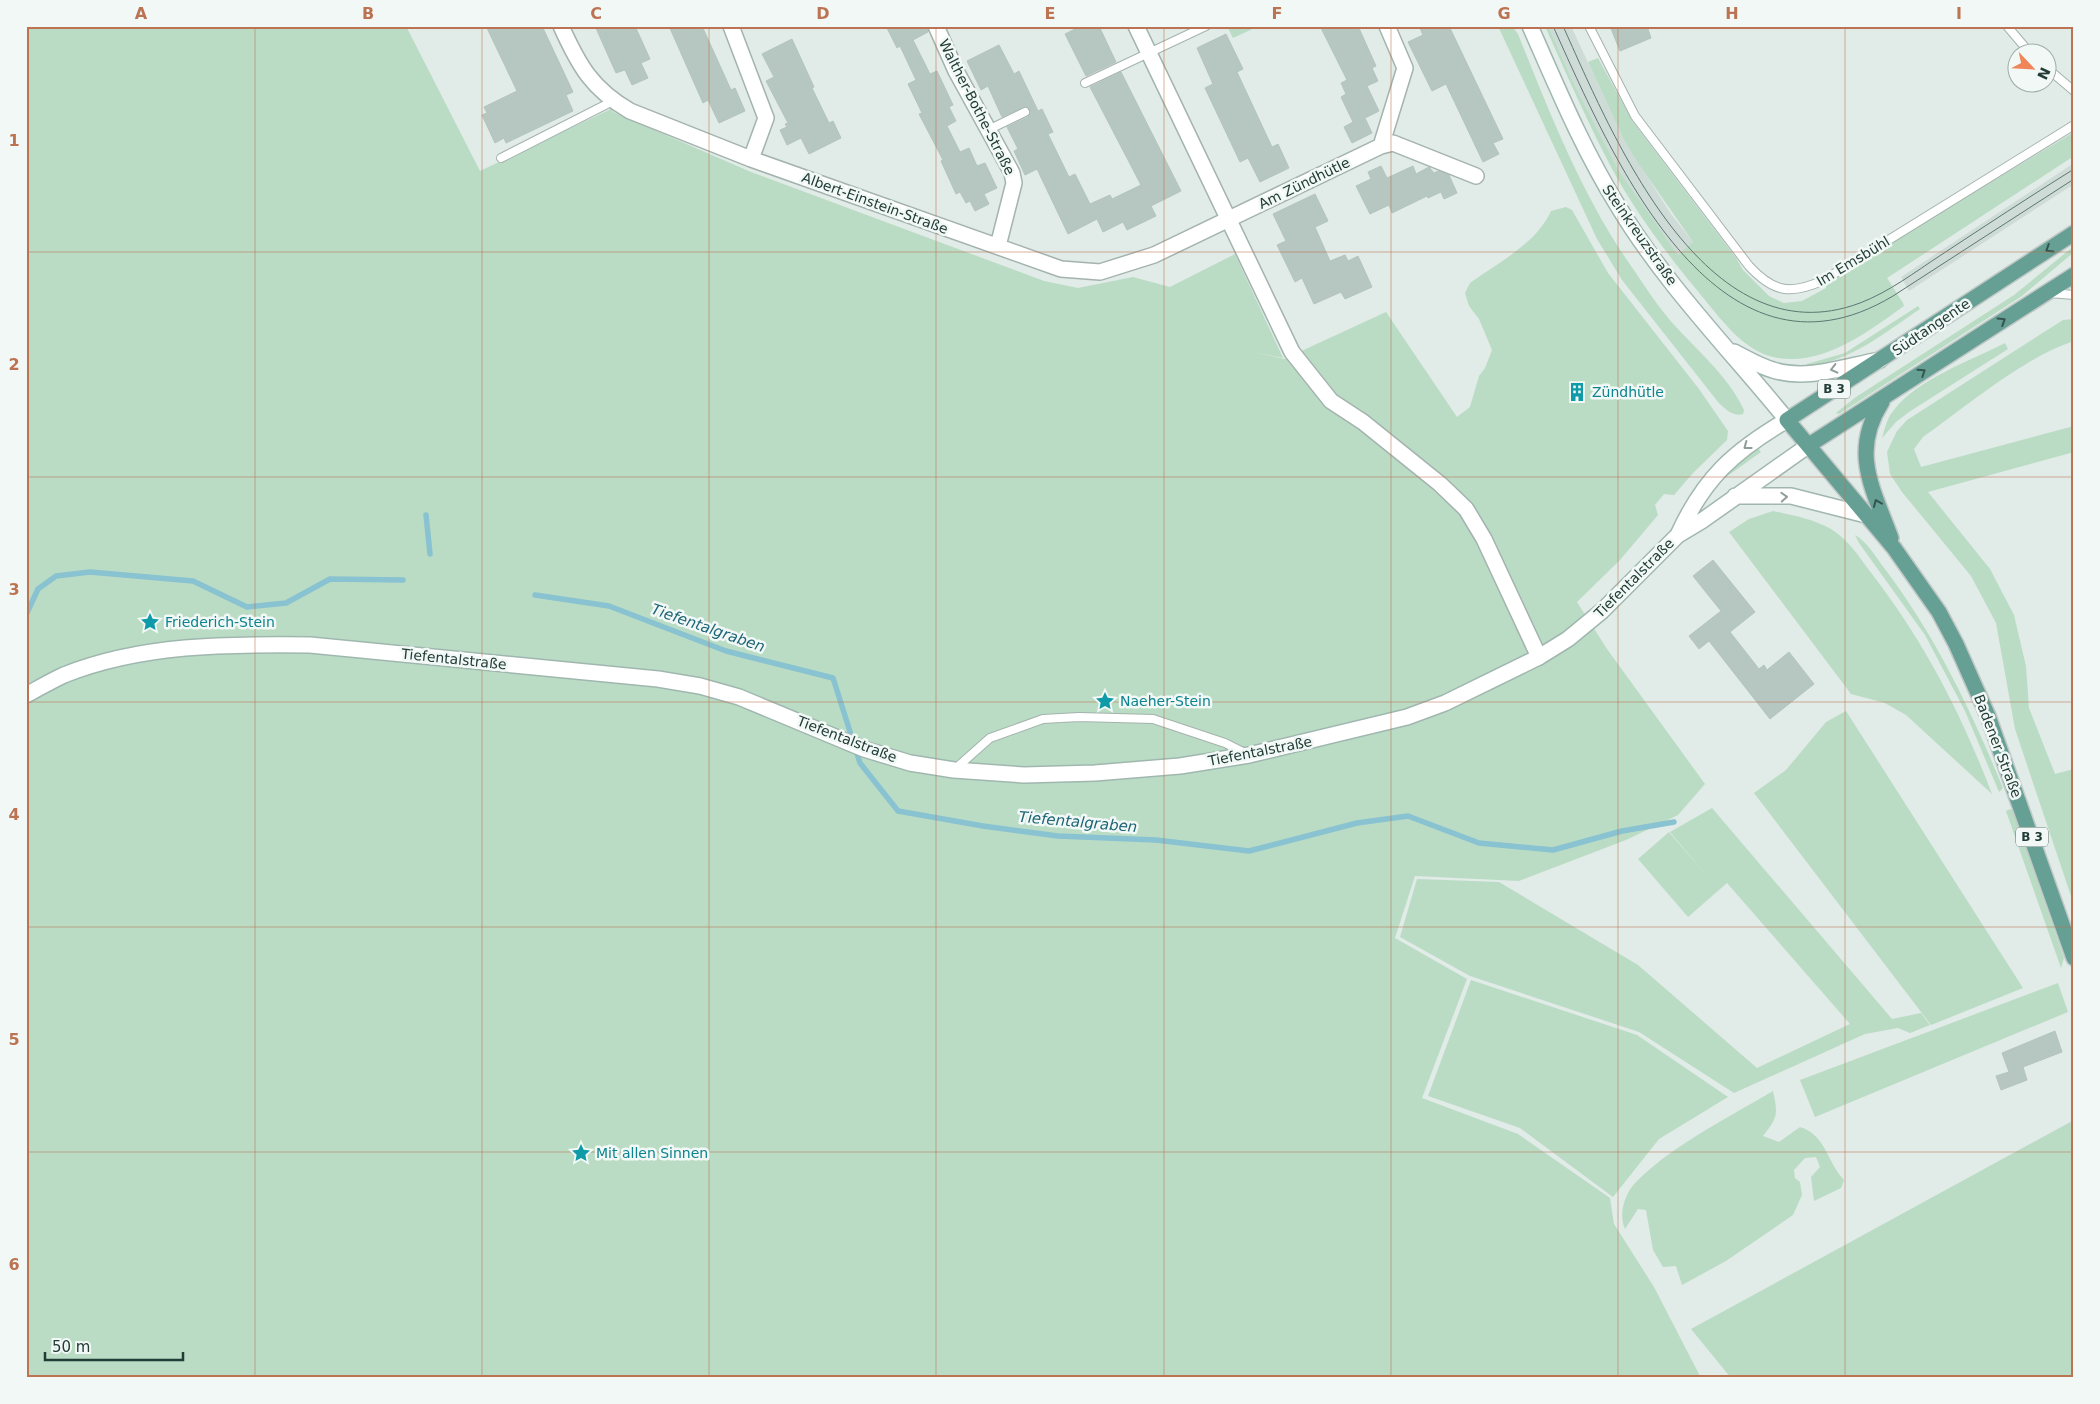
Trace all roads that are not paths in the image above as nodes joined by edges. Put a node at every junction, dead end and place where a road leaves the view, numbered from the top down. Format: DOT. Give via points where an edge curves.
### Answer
graph roads {
  1 [pos="562,26"];
  2 [pos="731,26"];
  3 [pos="936,26"];
  4 [pos="1136,26"];
  5 [pos="1206,26"];
  6 [pos="1387,26"];
  7 [pos="1530,26"];
  8 [pos="1589,26"];
  9 [pos="2007,26"];
  10 [pos="2021,42"];
  11 [pos="1149,54"];
  12 [pos="2058,77"];
  13 [pos="1085,83"];
  14 [pos="2074,91"];
  15 [pos="613,101"];
  16 [pos="1026,112"];
  17 [pos="2074,126"];
  18 [pos="988,130"];
  19 [pos="1381,146"];
  20 [pos="501,158"];
  21 [pos="751,159"];
  22 [pos="1476,176"];
  23 [pos="1227,221"];
  24 [pos="2074,233"];
  25 [pos="998,246"];
  26 [pos="2074,275"];
  27 [pos="2047,292"];
  28 [pos="2074,295"];
  29 [pos="1728,349"];
  30 [pos="1882,360"];
  31 [pos="1884,398"];
  32 [pos="1788,420"];
  33 [pos="1809,445"];
  34 [pos="1735,496"];
  35 [pos="1866,515"];
  36 [pos="1678,535"];
  37 [pos="1894,548"];
  38 [pos="1539,657"];
  39 [pos="26,695"];
  40 [pos="1249,755"];
  41 [pos="954,770"];
  42 [pos="2074,958"];
  1 -- 15 [label="street, Albert-Einstein-Straße" via="576,60 589,80"];
  2 -- 21 [label="street" via="766,118"];
  3 -- 18 [label="street, Walther-Bothe-Straße"];
  4 -- 11 [label="street"];
  5 -- 11 [label="lane"];
  6 -- 19 [label="street" via="1406,68"];
  7 -- 29 [label="street, Steinkreuzstraße" via="1582,140 1618,207 1668,277"];
  8 -- 17 [label="lane, Im Emsbühl" via="1635,116 1654,143 1749,266 1767,283 1791,291 1824,280"];
  9 -- 10 [label="lane"];
  11 -- 13 [label="lane"];
  11 -- 23 [label="street"];
  12 -- 14 [label="lane"];
  15 -- 20 [label="lane"];
  15 -- 21 [label="street, Albert-Einstein-Straße" via="630,111"];
  16 -- 18 [label="lane"];
  18 -- 25 [label="street, Walther-Bothe-Straße" via="1012,173 1014,183"];
  19 -- 22 [label="street, Am Zündhütle" via="1393,143"];
  19 -- 23 [label="street, Am Zündhütle"];
  21 -- 25 [label="street, Albert-Einstein-Straße"];
  23 -- 25 [label="street, Albert-Einstein-Straße" via="1154,255 1100,272 1061,269"];
  23 -- 38 [label="street" via="1292,352 1331,401 1363,422 1466,509 1484,539"];
  24 -- 30 [label="main road, Südtangente / B 3, one-way"];
  26 -- 27 [label="main road, B 3"];
  27 -- 28 [label="lane"];
  31 -- 27 [label="main road, B 3, one-way"];
  30 -- 29 [label="street, one-way" via="1799,374 1774,370"];
  29 -- 32 [label="street, Steinkreuzstraße"];
  30 -- 32 [label="main road, Südtangente / B 3"];
  31 -- 33 [label="main road, B 3"];
  37 -- 31 [label="main road, Badener Straße, one-way" via="1868,481 1868,431"];
  32 -- 33 [label="main road, Badener Straße / B 3"];
  32 -- 36 [label="street, Tiefentalstraße, one-way" via="1744,448 1708,481"];
  33 -- 34 [label="street, Tiefentalstraße"];
  33 -- 35 [label="main road, Badener Straße / B 3"];
  34 -- 35 [label="street, one-way" via="1791,496"];
  34 -- 36 [label="street, Tiefentalstraße"];
  35 -- 37 [label="main road, Badener Straße / B 3"];
  36 -- 38 [label="street, Tiefentalstraße" via="1602,611 1568,639"];
  37 -- 42 [label="main road, Badener Straße / B 3" via="1939,612 1970,673"];
  38 -- 40 [label="street, Tiefentalstraße" via="1407,718"];
  39 -- 41 [label="street, Tiefentalstraße" via="71,673 154,651 258,644 310,645 658,679 700,686 740,697 864,749 910,763"];
  40 -- 41 [label="street, Tiefentalstraße" via="1095,774 1024,775"];
  40 -- 41 [label="lane" via="1225,743 1153,719 1079,717 1043,719 990,738"];
}
